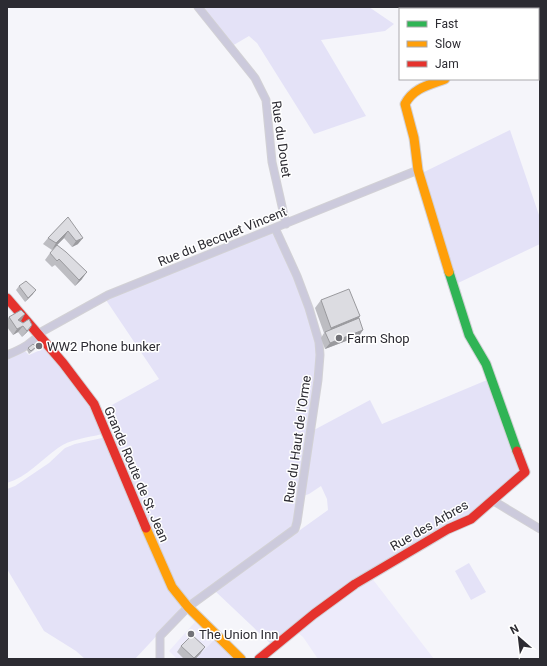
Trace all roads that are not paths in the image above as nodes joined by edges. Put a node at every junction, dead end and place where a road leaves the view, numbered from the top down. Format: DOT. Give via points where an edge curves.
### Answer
graph roads {
  1 [pos="198,7"];
  2 [pos="442,80"];
  3 [pos="418,170"];
  4 [pos="286,224"];
  5 [pos="275,228"];
  6 [pos="7,298"];
  7 [pos="39,335"];
  8 [pos="7,355"];
  9 [pos="492,500"];
  10 [pos="540,529"];
  11 [pos="188,608"];
  12 [pos="160,659"];
  13 [pos="241,659"];
  14 [pos="259,659"];
  1 -- 4 [label="street, Rue du Douet" via="255,78 266,100 272,162"];
  2 -- 3 [label="street" via="415,91 405,104 414,138"];
  3 -- 4 [label="street, Rue du Becquet Vincent"];
  3 -- 9 [label="street, Rue des Arbres" via="469,334 486,364 525,472"];
  4 -- 5 [label="street, Rue du Becquet Vincent"];
  5 -- 7 [label="street, Rue du Becquet Vincent" via="108,295"];
  5 -- 11 [label="street, Rue du Haut de l'Orme" via="309,308 320,355 297,522 294,529"];
  6 -- 7 [label="street, Grande Route de St. Jean"];
  7 -- 8 [label="street, Rue du Becquet Vincent" via="26,346"];
  7 -- 11 [label="street, Grande Route de St. Jean" via="94,404 156,553 172,587"];
  9 -- 10 [label="street"];
  9 -- 14 [label="street, Rue des Arbres" via="471,519 448,529 355,584"];
  11 -- 12 [label="street, Rue du Haut de l'Orme" via="160,636"];
  11 -- 13 [label="street, Grande Route de St. Jean"];
}
